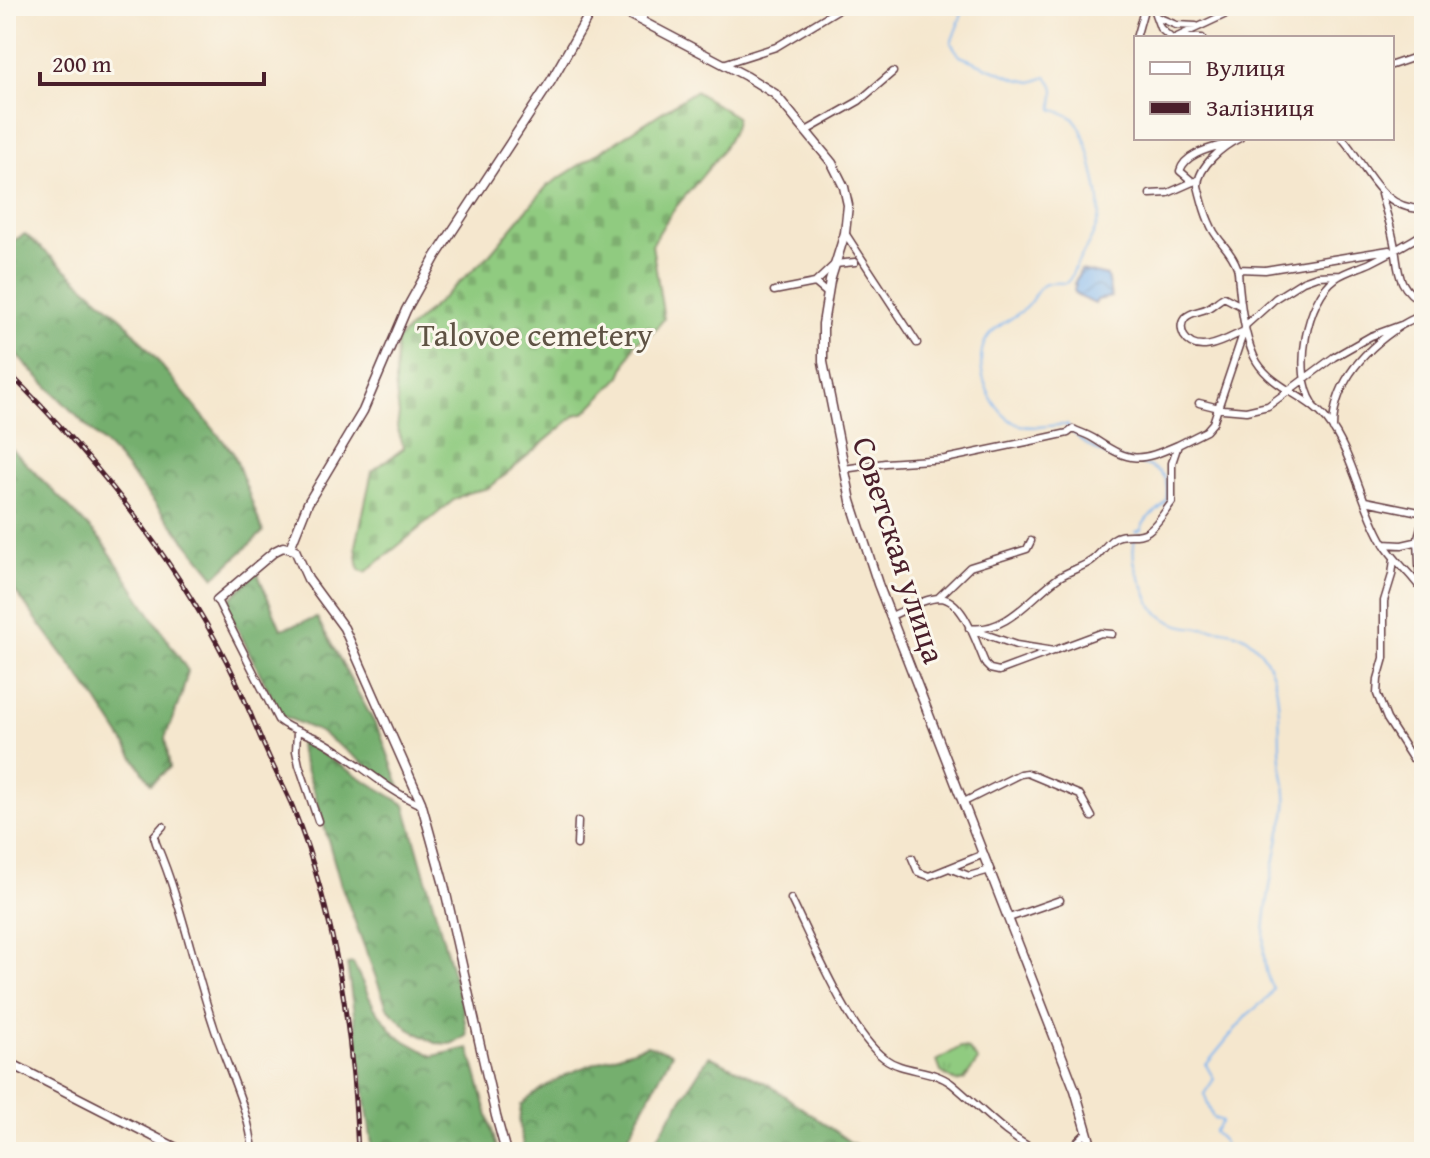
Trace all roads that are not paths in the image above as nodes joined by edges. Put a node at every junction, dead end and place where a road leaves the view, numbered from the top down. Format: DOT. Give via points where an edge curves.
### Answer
graph roads {
  1 [pos="594,6"];
  2 [pos="613,6"];
  3 [pos="649,6"];
  4 [pos="844,6"];
  5 [pos="1145,6"];
  6 [pos="1152,6"];
  7 [pos="1243,6"];
  8 [pos="1157,17"];
  9 [pos="641,21"];
  10 [pos="1196,26"];
  11 [pos="1137,36"];
  12 [pos="1170,36"];
  13 [pos="1177,36"];
  14 [pos="1424,54"];
  15 [pos="723,64"];
  16 [pos="1394,64"];
  17 [pos="893,72"];
  18 [pos="806,131"];
  19 [pos="1236,140"];
  20 [pos="1343,140"];
  21 [pos="1195,181"];
  22 [pos="1150,194"];
  23 [pos="1381,194"];
  24 [pos="1424,209"];
  25 [pos="845,233"];
  26 [pos="1424,233"];
  27 [pos="1394,249"];
  28 [pos="859,251"];
  29 [pos="837,259"];
  30 [pos="855,262"];
  31 [pos="1238,269"];
  32 [pos="1341,275"];
  33 [pos="815,283"];
  34 [pos="774,291"];
  35 [pos="828,294"];
  36 [pos="1424,303"];
  37 [pos="1242,307"];
  38 [pos="1424,313"];
  39 [pos="1404,324"];
  40 [pos="1244,329"];
  41 [pos="917,343"];
  42 [pos="1304,379"];
  43 [pos="1288,390"];
  44 [pos="1199,403"];
  45 [pos="1315,406"];
  46 [pos="1219,408"];
  47 [pos="1333,429"];
  48 [pos="1178,445"];
  49 [pos="844,469"];
  50 [pos="1365,501"];
  51 [pos="1424,513"];
  52 [pos="1031,541"];
  53 [pos="1421,541"];
  54 [pos="1384,544"];
  55 [pos="290,548"];
  56 [pos="1394,559"];
  57 [pos="1422,590"];
  58 [pos="938,598"];
  59 [pos="217,600"];
  60 [pos="891,616"];
  61 [pos="969,628"];
  62 [pos="1112,634"];
  63 [pos="1058,651"];
  64 [pos="297,732"];
  65 [pos="1424,756"];
  66 [pos="964,802"];
  67 [pos="421,805"];
  68 [pos="1092,817"];
  69 [pos="318,821"];
  70 [pos="578,821"];
  71 [pos="163,826"];
  72 [pos="577,845"];
  73 [pos="984,854"];
  74 [pos="912,858"];
  75 [pos="949,868"];
  76 [pos="990,870"];
  77 [pos="791,899"];
  78 [pos="1060,900"];
  79 [pos="1009,918"];
  80 [pos="6,1061"];
  81 [pos="1087,1132"];
  82 [pos="184,1152"];
  83 [pos="253,1152"];
  84 [pos="506,1152"];
  85 [pos="1039,1152"];
  86 [pos="1076,1152"];
  87 [pos="1093,1152"];
  1 -- 55 [label="main road" via="436,256 406,310 363,411 308,503"];
  2 -- 9 [label="main road, Советская улица"];
  3 -- 9 [label="street"];
  4 -- 15 [label="street" via="776,47"];
  5 -- 11 [label="street"];
  6 -- 8 [label="street"];
  7 -- 10 [label="street"];
  8 -- 10 [label="street"];
  8 -- 12 [label="street"];
  9 -- 15 [label="main road, Советская улица"];
  10 -- 13 [label="street"];
  14 -- 16 [label="street"];
  15 -- 18 [label="main road, Советская улица" via="775,94"];
  17 -- 18 [label="street" via="859,101"];
  18 -- 25 [label="main road, Советская улица" via="844,187"];
  19 -- 21 [label="street"];
  19 -- 21 [label="street" via="1187,159 1180,171"];
  20 -- 23 [label="street"];
  21 -- 22 [label="street" via="1168,193"];
  21 -- 31 [label="street" via="1209,223"];
  23 -- 24 [label="street"];
  23 -- 27 [label="street"];
  25 -- 28 [label="street"];
  25 -- 29 [label="main road, Советская улица"];
  26 -- 27 [label="street"];
  27 -- 31 [label="street" via="1265,270"];
  27 -- 32 [label="street"];
  27 -- 36 [label="street" via="1403,286"];
  28 -- 29 [label="street"];
  28 -- 41 [label="street"];
  29 -- 30 [label="street"];
  29 -- 33 [label="street"];
  29 -- 35 [label="main road, Советская улица"];
  31 -- 37 [label="street"];
  32 -- 40 [label="street" via="1303,281"];
  32 -- 42 [label="street" via="1324,291 1308,328"];
  33 -- 34 [label="street"];
  33 -- 35 [label="street"];
  35 -- 49 [label="main road, Советская улица" via="823,362"];
  37 -- 40 [label="street"];
  37 -- 40 [label="street" via="1224,297 1186,316 1181,325 1182,334 1199,347"];
  38 -- 39 [label="street"];
  39 -- 42 [label="street" via="1354,345"];
  39 -- 47 [label="street" via="1346,377 1335,402"];
  40 -- 43 [label="street" via="1257,362"];
  40 -- 46 [label="street"];
  42 -- 43 [label="street"];
  42 -- 45 [label="street"];
  43 -- 45 [label="street"];
  43 -- 46 [label="street" via="1268,406 1246,411"];
  44 -- 46 [label="street"];
  45 -- 47 [label="street"];
  46 -- 48 [label="street" via="1206,431"];
  47 -- 50 [label="street"];
  48 -- 49 [label="street" via="1131,458 1071,431 945,459"];
  48 -- 61 [label="street" via="1172,463 1172,502 1152,528 1112,540 1094,559 1004,619"];
  49 -- 60 [label="main road, Советская улица"];
  50 -- 51 [label="street"];
  50 -- 54 [label="street"];
  51 -- 53 [label="street"];
  52 -- 58 [label="street" via="1027,549 970,567"];
  53 -- 54 [label="street"];
  53 -- 57 [label="street"];
  54 -- 56 [label="street"];
  55 -- 59 [label="main road" via="275,551"];
  55 -- 67 [label="main road" via="344,628"];
  56 -- 57 [label="street"];
  56 -- 65 [label="street" via="1384,601 1384,658 1377,694 1412,758"];
  58 -- 60 [label="street"];
  58 -- 61 [label="street" via="959,608"];
  59 -- 64 [label="street" via="274,714"];
  60 -- 66 [label="main road, Советская улица"];
  61 -- 63 [label="street" via="1016,645"];
  61 -- 63 [label="street" via="990,669 999,671"];
  62 -- 63 [label="street" via="1101,633"];
  64 -- 67 [label="street" via="320,739 401,797"];
  64 -- 69 [label="street" via="299,765"];
  66 -- 68 [label="street" via="1027,773 1080,795"];
  66 -- 73 [label="main road, Советская улица"];
  67 -- 84 [label="main road"];
  70 -- 72 [label="street"];
  71 -- 83 [label="street" via="154,836"];
  73 -- 75 [label="street"];
  73 -- 76 [label="main road, Советская улица"];
  74 -- 75 [label="street" via="923,876"];
  75 -- 76 [label="street" via="969,876"];
  76 -- 79 [label="main road, Советская улица"];
  77 -- 85 [label="street" via="855,1025 878,1053 894,1064 939,1075 988,1118"];
  78 -- 79 [label="street"];
  79 -- 81 [label="main road, Советская улица"];
  80 -- 82 [label="main road"];
  81 -- 86 [label="street"];
  81 -- 87 [label="main road, Советская улица"];
}
